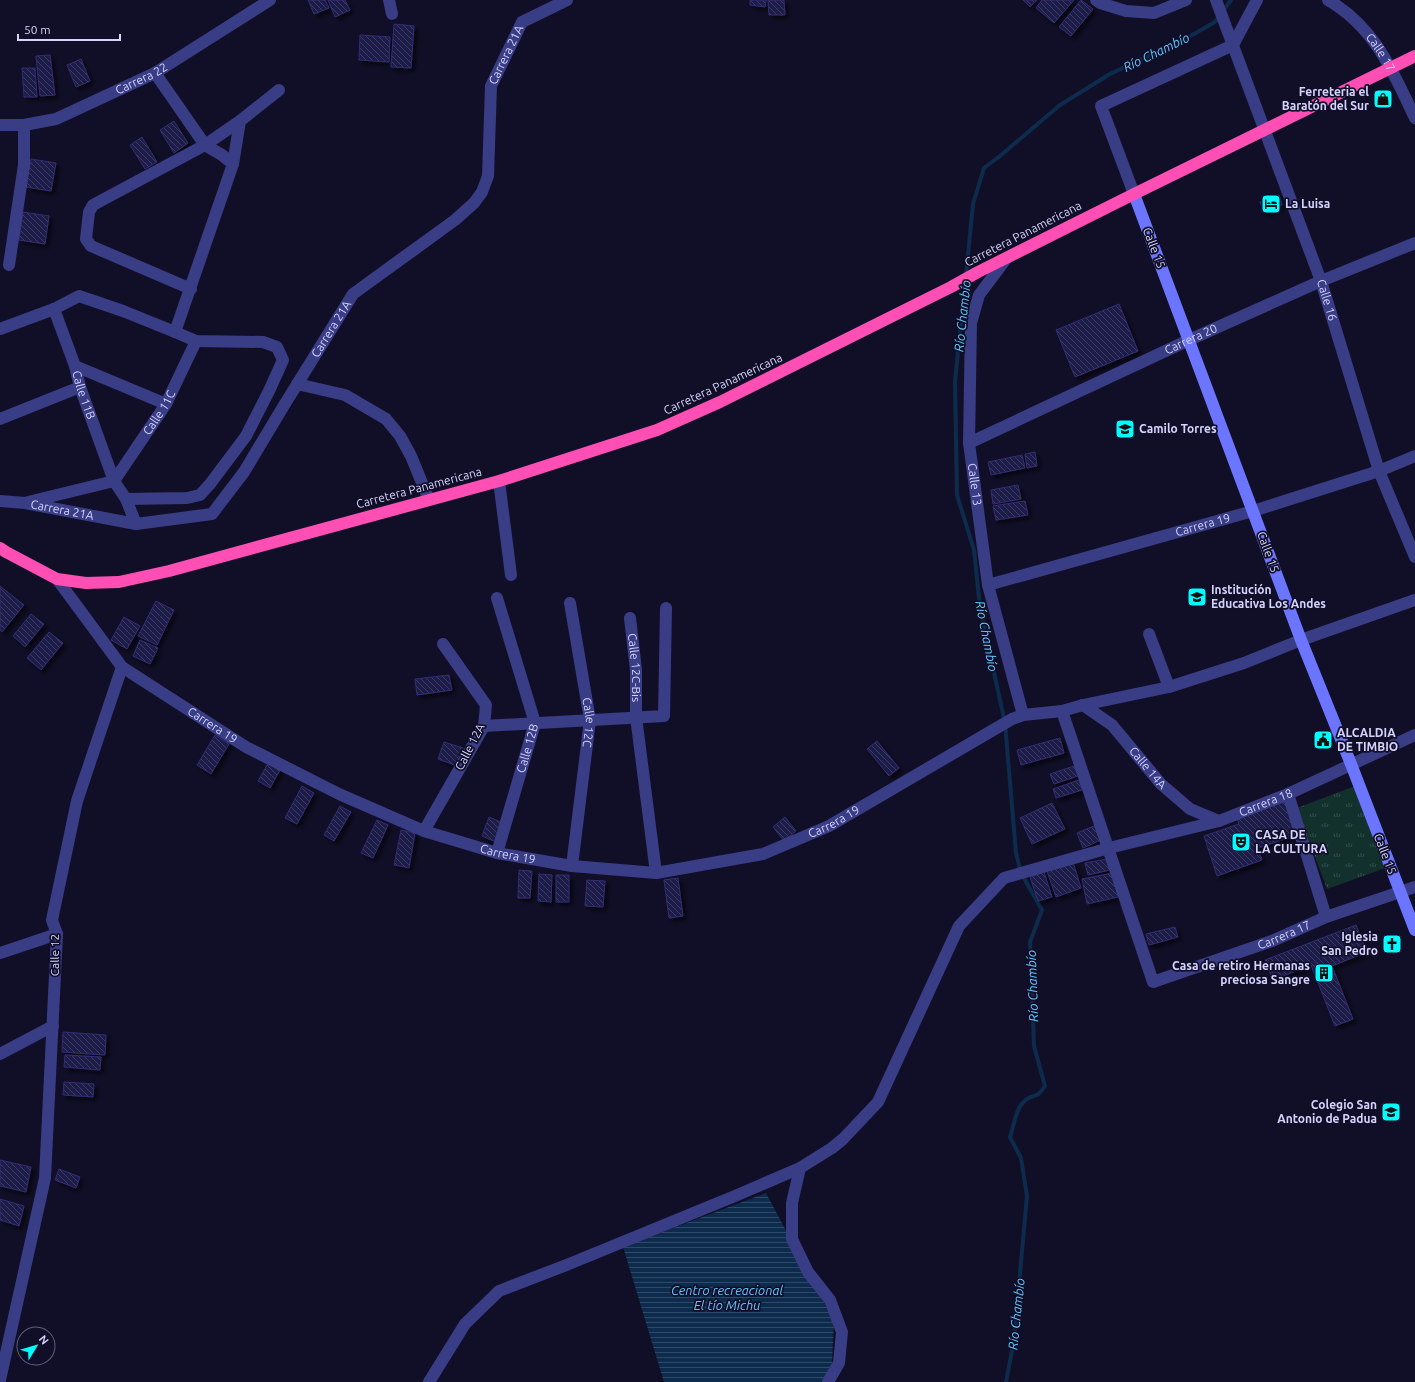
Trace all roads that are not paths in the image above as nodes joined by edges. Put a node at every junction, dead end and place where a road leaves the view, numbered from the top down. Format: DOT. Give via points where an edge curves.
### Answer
graph roads {
  1 [pos="270,0"];
  2 [pos="389,0"];
  3 [pos="567,0"];
  4 [pos="1096,0"];
  5 [pos="1186,0"];
  6 [pos="1258,0"];
  7 [pos="1328,0"];
  8 [pos="1216,2"];
  9 [pos="392,14"];
  10 [pos="1232,44"];
  11 [pos="1415,56"];
  12 [pos="1391,68"];
  13 [pos="155,73"];
  14 [pos="279,90"];
  15 [pos="1415,118"];
  16 [pos="240,121"];
  17 [pos="0,125"];
  18 [pos="24,125"];
  19 [pos="1265,130"];
  20 [pos="205,145"];
  21 [pos="233,164"];
  22 [pos="1134,194"];
  23 [pos="1415,243"];
  24 [pos="1006,258"];
  25 [pos="9,265"];
  26 [pos="1321,281"];
  27 [pos="191,289"];
  28 [pos="54,309"];
  29 [pos="0,329"];
  30 [pos="175,332"];
  31 [pos="1189,340"];
  32 [pos="196,341"];
  33 [pos="75,366"];
  34 [pos="297,384"];
  35 [pos="80,387"];
  36 [pos="166,404"];
  37 [pos="0,419"];
  38 [pos="969,443"];
  39 [pos="1415,456"];
  40 [pos="1379,471"];
  41 [pos="114,481"];
  42 [pos="499,481"];
  43 [pos="126,499"];
  44 [pos="429,500"];
  45 [pos="0,501"];
  46 [pos="24,503"];
  47 [pos="1253,511"];
  48 [pos="136,524"];
  49 [pos="0,548"];
  50 [pos="1415,557"];
  51 [pos="511,575"];
  52 [pos="57,579"];
  53 [pos="988,585"];
  54 [pos="497,598"];
  55 [pos="1415,600"];
  56 [pos="570,603"];
  57 [pos="666,608"];
  58 [pos="630,618"];
  59 [pos="1149,634"];
  60 [pos="1301,640"];
  61 [pos="443,644"];
  62 [pos="122,666"];
  63 [pos="1169,687"];
  64 [pos="1083,705"];
  65 [pos="1062,711"];
  66 [pos="1023,715"];
  67 [pos="636,717"];
  68 [pos="590,720"];
  69 [pos="535,723"];
  70 [pos="484,726"];
  71 [pos="1415,735"];
  72 [pos="1351,764"];
  73 [pos="1288,794"];
  74 [pos="1219,821"];
  75 [pos="424,831"];
  76 [pos="1108,848"];
  77 [pos="497,853"];
  78 [pos="572,866"];
  79 [pos="656,873"];
  80 [pos="1415,887"];
  81 [pos="1400,892"];
  82 [pos="1326,917"];
  83 [pos="1415,930"];
  84 [pos="57,934"];
  85 [pos="0,953"];
  86 [pos="53,1026"];
  87 [pos="0,1054"];
  88 [pos="800,1168"];
  89 [pos="0,1380"];
  90 [pos="429,1382"];
  91 [pos="828,1382"];
  1 -- 13 [label="street, Carrera 22"];
  2 -- 9 [label="street"];
  3 -- 34 [label="street, Carrera 21A" via="522,22 490,86 488,176 482,192 455,220 353,294"];
  4 -- 5 [label="street" via="1126,11 1154,13"];
  6 -- 10 [label="street"];
  7 -- 12 [label="street, Calle 17" via="1361,25"];
  8 -- 10 [label="street, Calle 16"];
  10 -- 19 [label="street, Calle 16"];
  10 -- 22 [label="street" via="1101,106"];
  11 -- 12 [label="highway, Carretera Panamericana"];
  12 -- 15 [label="street, Calle 17"];
  12 -- 19 [label="highway, Carretera Panamericana"];
  13 -- 18 [label="street, Carrera 22" via="56,119"];
  13 -- 20 [label="street"];
  14 -- 16 [label="street"];
  16 -- 20 [label="street"];
  16 -- 21 [label="street"];
  17 -- 18 [label="street, Carrera 22"];
  18 -- 25 [label="street" via="24,165"];
  19 -- 22 [label="highway, Carretera Panamericana"];
  19 -- 26 [label="street, Calle 16"];
  20 -- 21 [label="street"];
  20 -- 27 [label="street" via="93,205 89,212 86,239 91,246"];
  21 -- 27 [label="street"];
  22 -- 24 [label="highway, Carretera Panamericana"];
  22 -- 31 [label="main road, Calle 15"];
  23 -- 26 [label="street, Carrera 20"];
  24 -- 38 [label="street, Calle 13" via="979,295 971,323"];
  24 -- 42 [label="highway, Carretera Panamericana" via="720,402 657,430"];
  26 -- 31 [label="street, Carrera 20"];
  26 -- 40 [label="street, Calle 16"];
  27 -- 30 [label="street"];
  28 -- 29 [label="street"];
  28 -- 30 [label="street" via="79,296"];
  28 -- 33 [label="street, Calle 11B"];
  30 -- 32 [label="street"];
  31 -- 38 [label="street, Carrera 20"];
  31 -- 47 [label="main road, Calle 15"];
  32 -- 36 [label="street, Calle 11C"];
  32 -- 43 [label="street" via="263,342 277,347 283,360 246,436 200,494 187,498"];
  33 -- 35 [label="street, Calle 11B"];
  33 -- 36 [label="street"];
  34 -- 44 [label="street" via="345,395 386,419 400,436 411,456"];
  34 -- 48 [label="street, Carrera 21A" via="244,472 212,514"];
  35 -- 37 [label="street"];
  35 -- 41 [label="street, Calle 11B"];
  36 -- 41 [label="street, Calle 11C"];
  38 -- 53 [label="street, Calle 13"];
  39 -- 40 [label="street, Carrera 19"];
  40 -- 47 [label="street, Carrera 19"];
  40 -- 50 [label="street, Calle 16"];
  41 -- 43 [label="street, Calle 11B"];
  41 -- 46 [label="street"];
  42 -- 44 [label="highway, Carretera Panamericana"];
  42 -- 51 [label="street"];
  43 -- 48 [label="street, Calle 11B"];
  44 -- 52 [label="highway, Carretera Panamericana" via="119,582 86,583"];
  45 -- 46 [label="street, Carrera 21A"];
  46 -- 48 [label="street, Carrera 21A"];
  47 -- 53 [label="street, Carrera 19"];
  47 -- 60 [label="main road, Calle 15"];
  49 -- 52 [label="highway, Carretera Panamericana"];
  52 -- 62 [label="street, Carrera 19"];
  53 -- 66 [label="street, Calle 13"];
  54 -- 69 [label="street, Calle 12B"];
  55 -- 60 [label="street"];
  56 -- 68 [label="street, Calle 12C"];
  57 -- 67 [label="street" via="664,716"];
  58 -- 67 [label="street, Calle 12C-Bis" via="636,670"];
  59 -- 63 [label="street"];
  60 -- 63 [label="street" via="1244,663"];
  60 -- 72 [label="main road, Calle 15"];
  61 -- 70 [label="street, Calle 12A" via="486,705"];
  62 -- 75 [label="street, Carrera 19" via="246,747 339,794"];
  62 -- 84 [label="street, Calle 12" via="77,801 52,920"];
  63 -- 64 [label="street"];
  64 -- 65 [label="street"];
  64 -- 74 [label="street, Calle 14A" via="1112,725 1161,784 1190,809"];
  65 -- 66 [label="street, Carrera 19"];
  65 -- 76 [label="street"];
  66 -- 79 [label="street, Carrera 19" via="997,726 830,826 763,854"];
  67 -- 68 [label="street"];
  67 -- 79 [label="street, Calle 12C-Bis"];
  68 -- 69 [label="street"];
  68 -- 78 [label="street, Calle 12C"];
  69 -- 70 [label="street"];
  69 -- 77 [label="street, Calle 12B"];
  70 -- 75 [label="street, Calle 12A"];
  71 -- 72 [label="street, Carrera 18"];
  72 -- 73 [label="street, Carrera 18"];
  72 -- 81 [label="main road, Calle 15"];
  73 -- 74 [label="street, Carrera 18"];
  73 -- 82 [label="street"];
  74 -- 76 [label="street, Carrera 18"];
  75 -- 77 [label="street, Carrera 19"];
  76 -- 82 [label="street, Carrera 17" via="1153,982 1272,941"];
  76 -- 88 [label="street, Carrera 18" via="1004,878 959,926 878,1102 843,1139"];
  77 -- 78 [label="street, Carrera 19"];
  78 -- 79 [label="street, Carrera 19"];
  80 -- 81 [label="street, Carrera 17"];
  81 -- 82 [label="street, Carrera 17"];
  81 -- 83 [label="main road, Calle 15"];
  84 -- 85 [label="street"];
  84 -- 86 [label="street, Calle 12"];
  86 -- 87 [label="street"];
  86 -- 89 [label="street, Calle 12" via="45,1178"];
  88 -- 90 [label="street" via="499,1291 465,1324"];
  88 -- 91 [label="street" via="792,1203 792,1239 808,1272 830,1300 842,1332 839,1363"];
}
